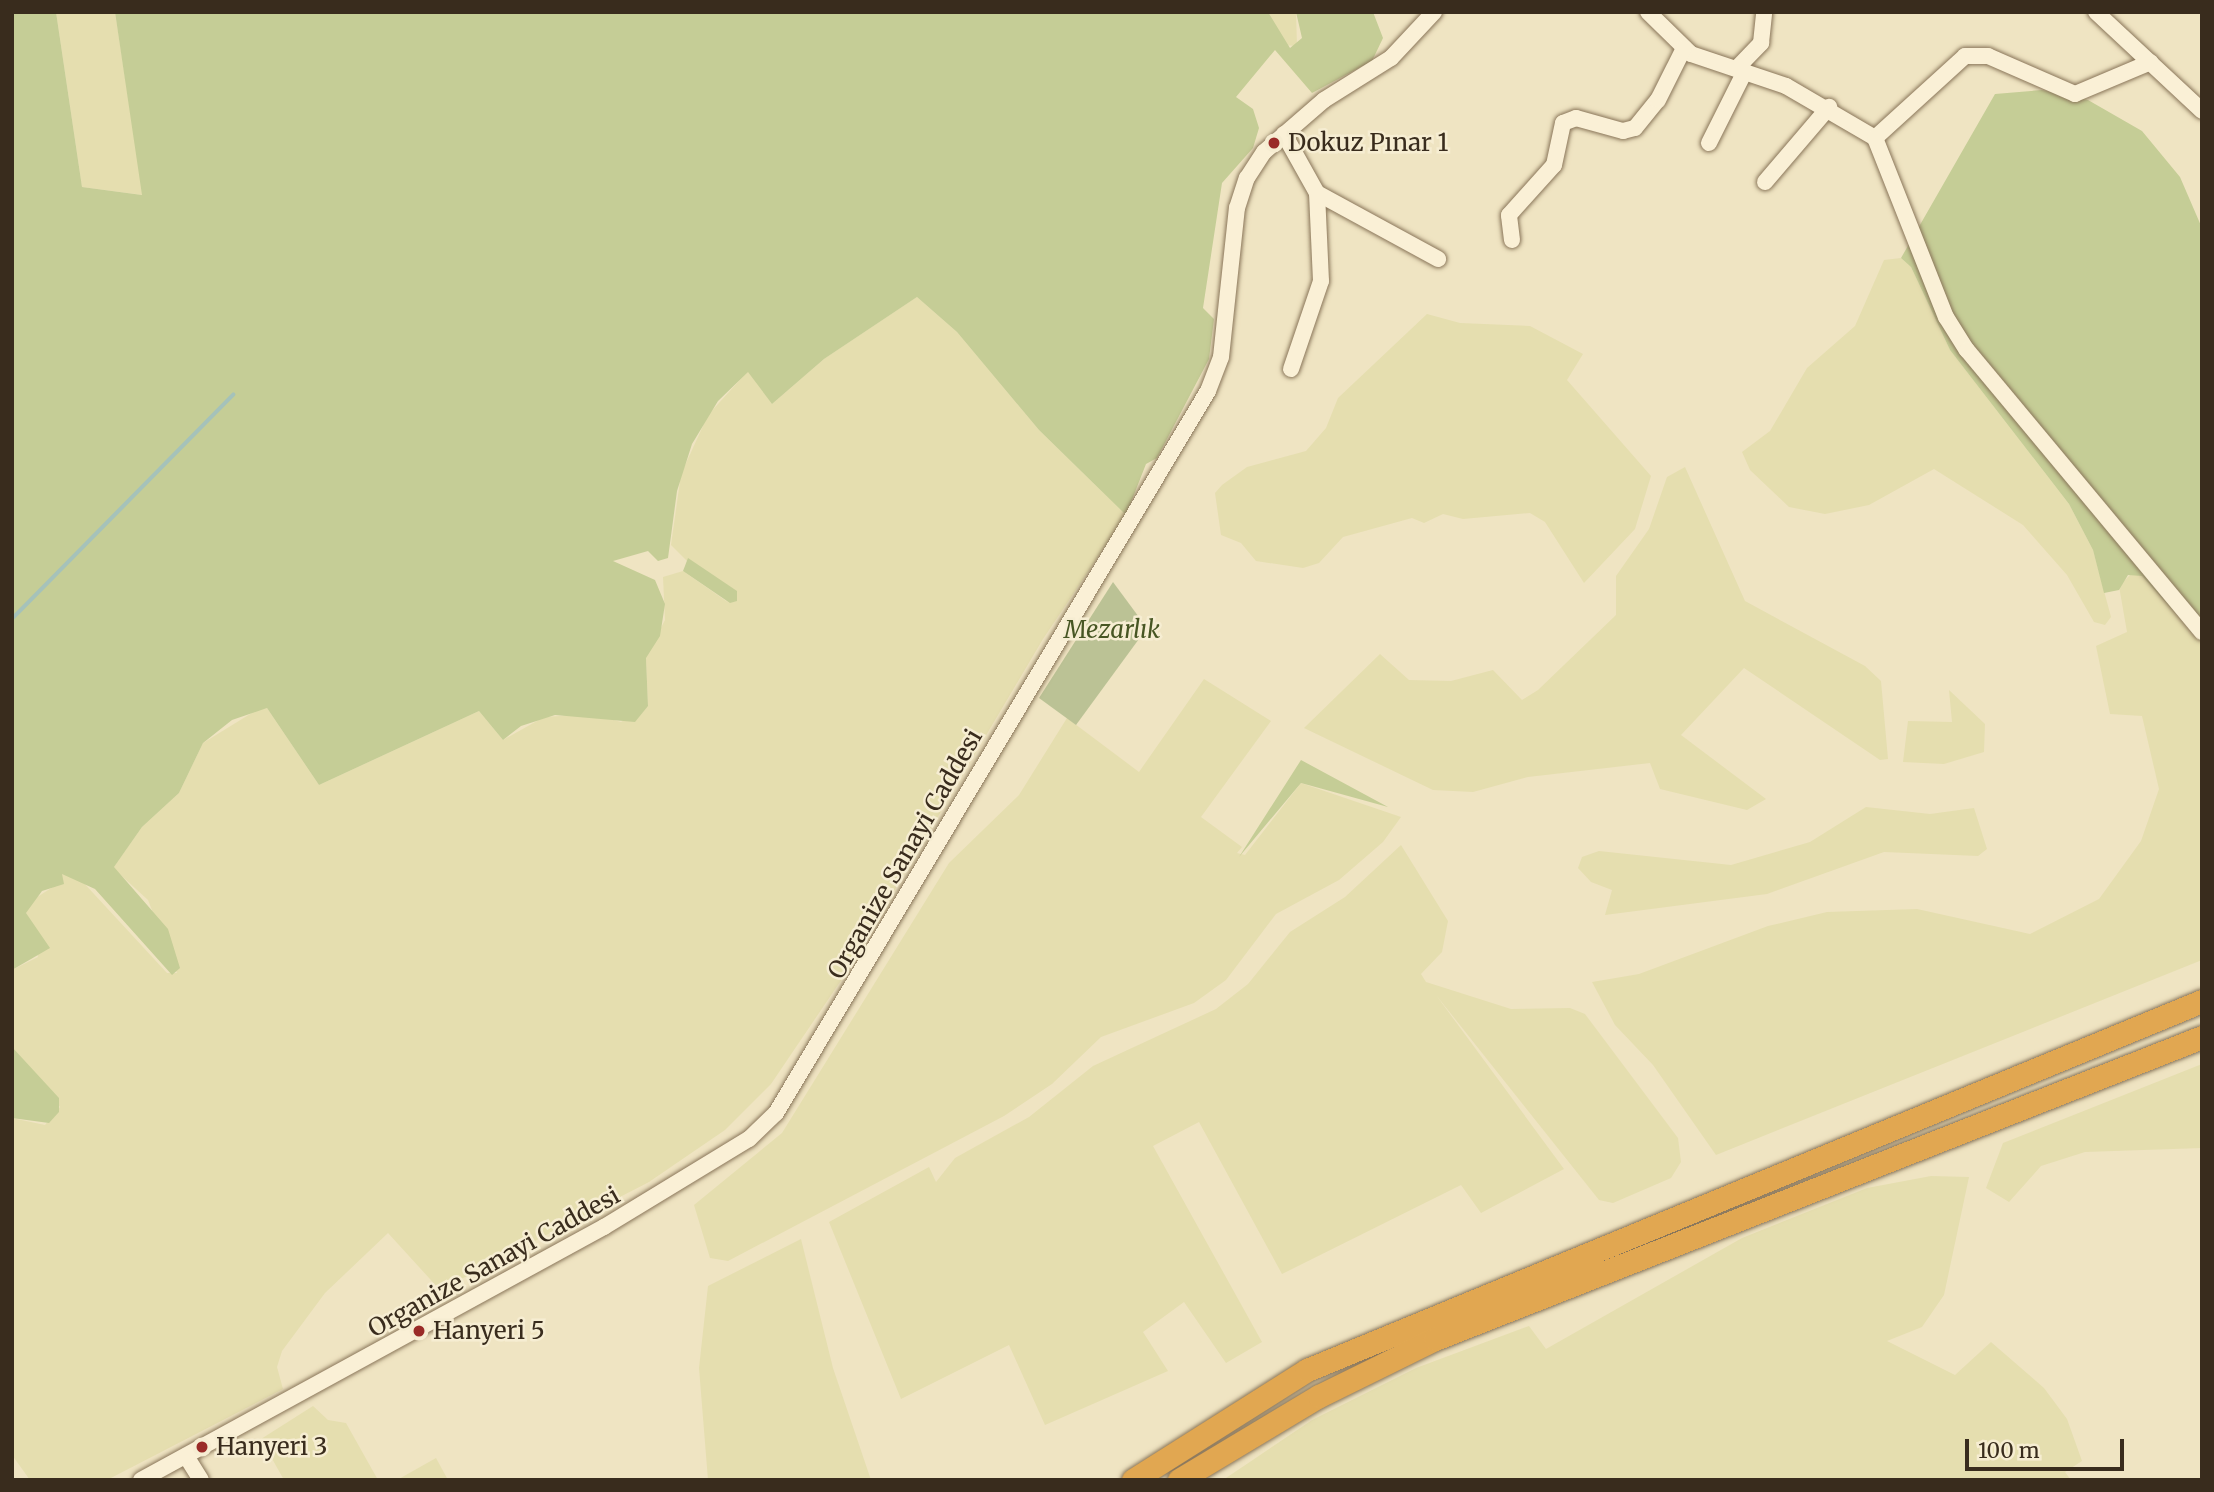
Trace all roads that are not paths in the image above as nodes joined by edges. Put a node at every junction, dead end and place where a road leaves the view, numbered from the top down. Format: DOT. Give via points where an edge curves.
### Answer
graph roads {
  1 [pos="1434,12"];
  2 [pos="1648,12"];
  3 [pos="1764,12"];
  4 [pos="2096,12"];
  5 [pos="1684,48"];
  6 [pos="2151,62"];
  7 [pos="1741,69"];
  8 [pos="1829,107"];
  9 [pos="2202,110"];
  10 [pos="1284,134"];
  11 [pos="1875,138"];
  12 [pos="1709,143"];
  13 [pos="1765,182"];
  14 [pos="1317,193"];
  15 [pos="1512,240"];
  16 [pos="1438,259"];
  17 [pos="1291,369"];
  18 [pos="2202,632"];
  19 [pos="2202,1001"];
  20 [pos="2202,1037"];
  21 [pos="186,1456"];
  22 [pos="141,1480"];
  23 [pos="201,1480"];
  24 [pos="1132,1480"];
  25 [pos="1179,1480"];
  1 -- 10 [label="street, Organize Sanayi Caddesi" via="1391,58"];
  2 -- 5 [label="street"];
  3 -- 7 [label="street" via="1760,43"];
  4 -- 6 [label="street"];
  5 -- 7 [label="street"];
  5 -- 15 [label="street" via="1658,100 1635,128 1623,131 1576,118 1563,123 1554,164 1509,215"];
  6 -- 9 [label="street"];
  6 -- 11 [label="street" via="2075,94 1988,56 1965,56"];
  7 -- 8 [label="street"];
  7 -- 12 [label="street"];
  8 -- 11 [label="street"];
  8 -- 13 [label="street"];
  10 -- 14 [label="street"];
  10 -- 21 [label="street, Organize Sanayi Caddesi" via="1264,152 1237,208 1221,357 1208,391 1158,484 1045,658 776,1113 749,1139 604,1227"];
  11 -- 18 [label="street" via="1946,317 1967,350"];
  14 -- 16 [label="street"];
  14 -- 17 [label="street" via="1320,292"];
  19 -- 24 [label="highway" via="1367,1342 1295,1376"];
  20 -- 25 [label="highway" via="1436,1339 1319,1396"];
  21 -- 22 [label="street, Organize Sanayi Caddesi"];
  21 -- 23 [label="street"];
}
